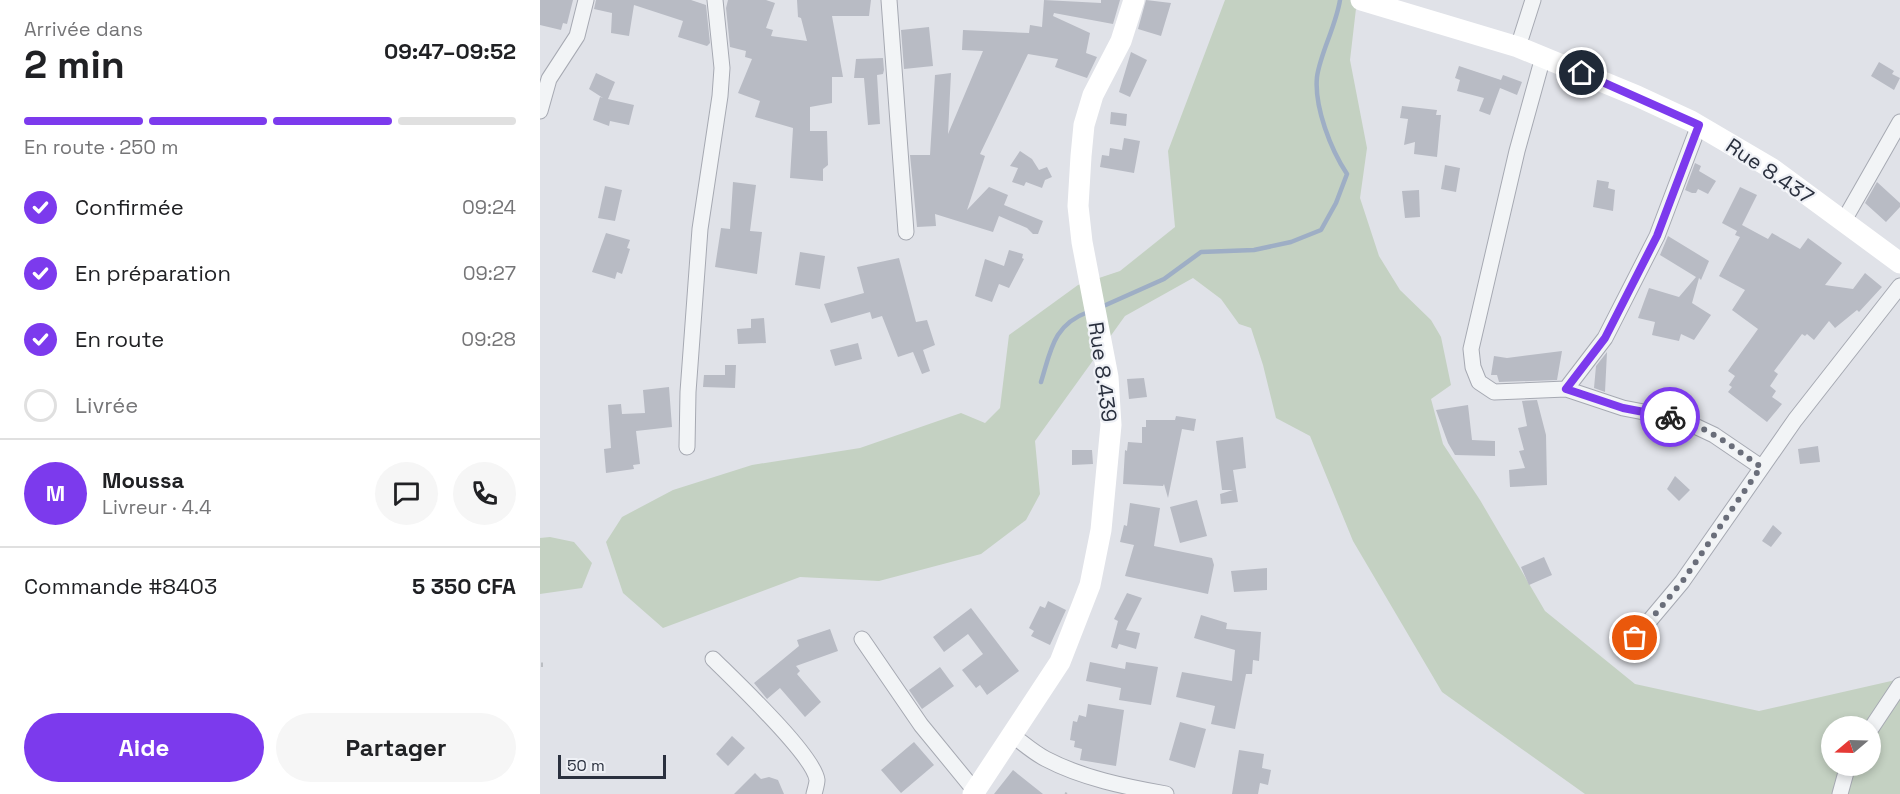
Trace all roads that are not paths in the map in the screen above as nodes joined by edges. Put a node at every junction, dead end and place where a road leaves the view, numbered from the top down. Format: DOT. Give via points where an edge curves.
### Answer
graph roads {
  1 [pos="586,0"];
  2 [pos="715,0"];
  3 [pos="889,0"];
  4 [pos="1134,0"];
  5 [pos="1361,0"];
  6 [pos="1533,0"];
  7 [pos="1518,47"];
  8 [pos="1543,57"];
  9 [pos="540,111"];
  10 [pos="1900,122"];
  11 [pos="1699,125"];
  12 [pos="1843,222"];
  13 [pos="906,232"];
  14 [pos="1900,263"];
  15 [pos="1900,286"];
  16 [pos="1566,389"];
  17 [pos="687,447"];
  18 [pos="1761,467"];
  19 [pos="1635,638"];
  20 [pos="862,639"];
  21 [pos="713,658"];
  22 [pos="1900,685"];
  23 [pos="1879,716"];
  24 [pos="1012,735"];
  25 [pos="1845,776"];
  26 [pos="974,792"];
  27 [pos="814,794"];
  28 [pos="1166,794"];
  29 [pos="1840,794"];
  1 -- 9 [label="street" via="577,36 549,79"];
  2 -- 17 [label="street" via="720,96 700,229"];
  3 -- 13 [label="street"];
  4 -- 24 [label="street, Rue 8.439" via="1121,41 1093,95 1084,124 1078,206 1108,377 1112,425 1099,541 1090,585 1060,662"];
  5 -- 7 [label="street, Rue 8.437"];
  6 -- 7 [label="street"];
  7 -- 8 [label="street, Rue 8.437"];
  8 -- 11 [label="street, Rue 8.437"];
  8 -- 16 [label="street" via="1471,349 1479,382 1494,392"];
  10 -- 12 [label="street"];
  11 -- 12 [label="street, Rue 8.437" via="1771,168"];
  11 -- 16 [label="street" via="1657,236 1605,338"];
  12 -- 14 [label="street, Rue 8.437"];
  15 -- 18 [label="street"];
  16 -- 18 [label="street" via="1623,408 1697,425"];
  18 -- 19 [label="street" via="1682,582"];
  20 -- 26 [label="street" via="921,725"];
  21 -- 27 [label="street" via="807,760 817,780"];
  22 -- 23 [label="street"];
  24 -- 26 [label="street, Rue 8.439"];
  24 -- 28 [label="street" via="1045,759 1067,768"];
  25 -- 29 [label="street"];
}
